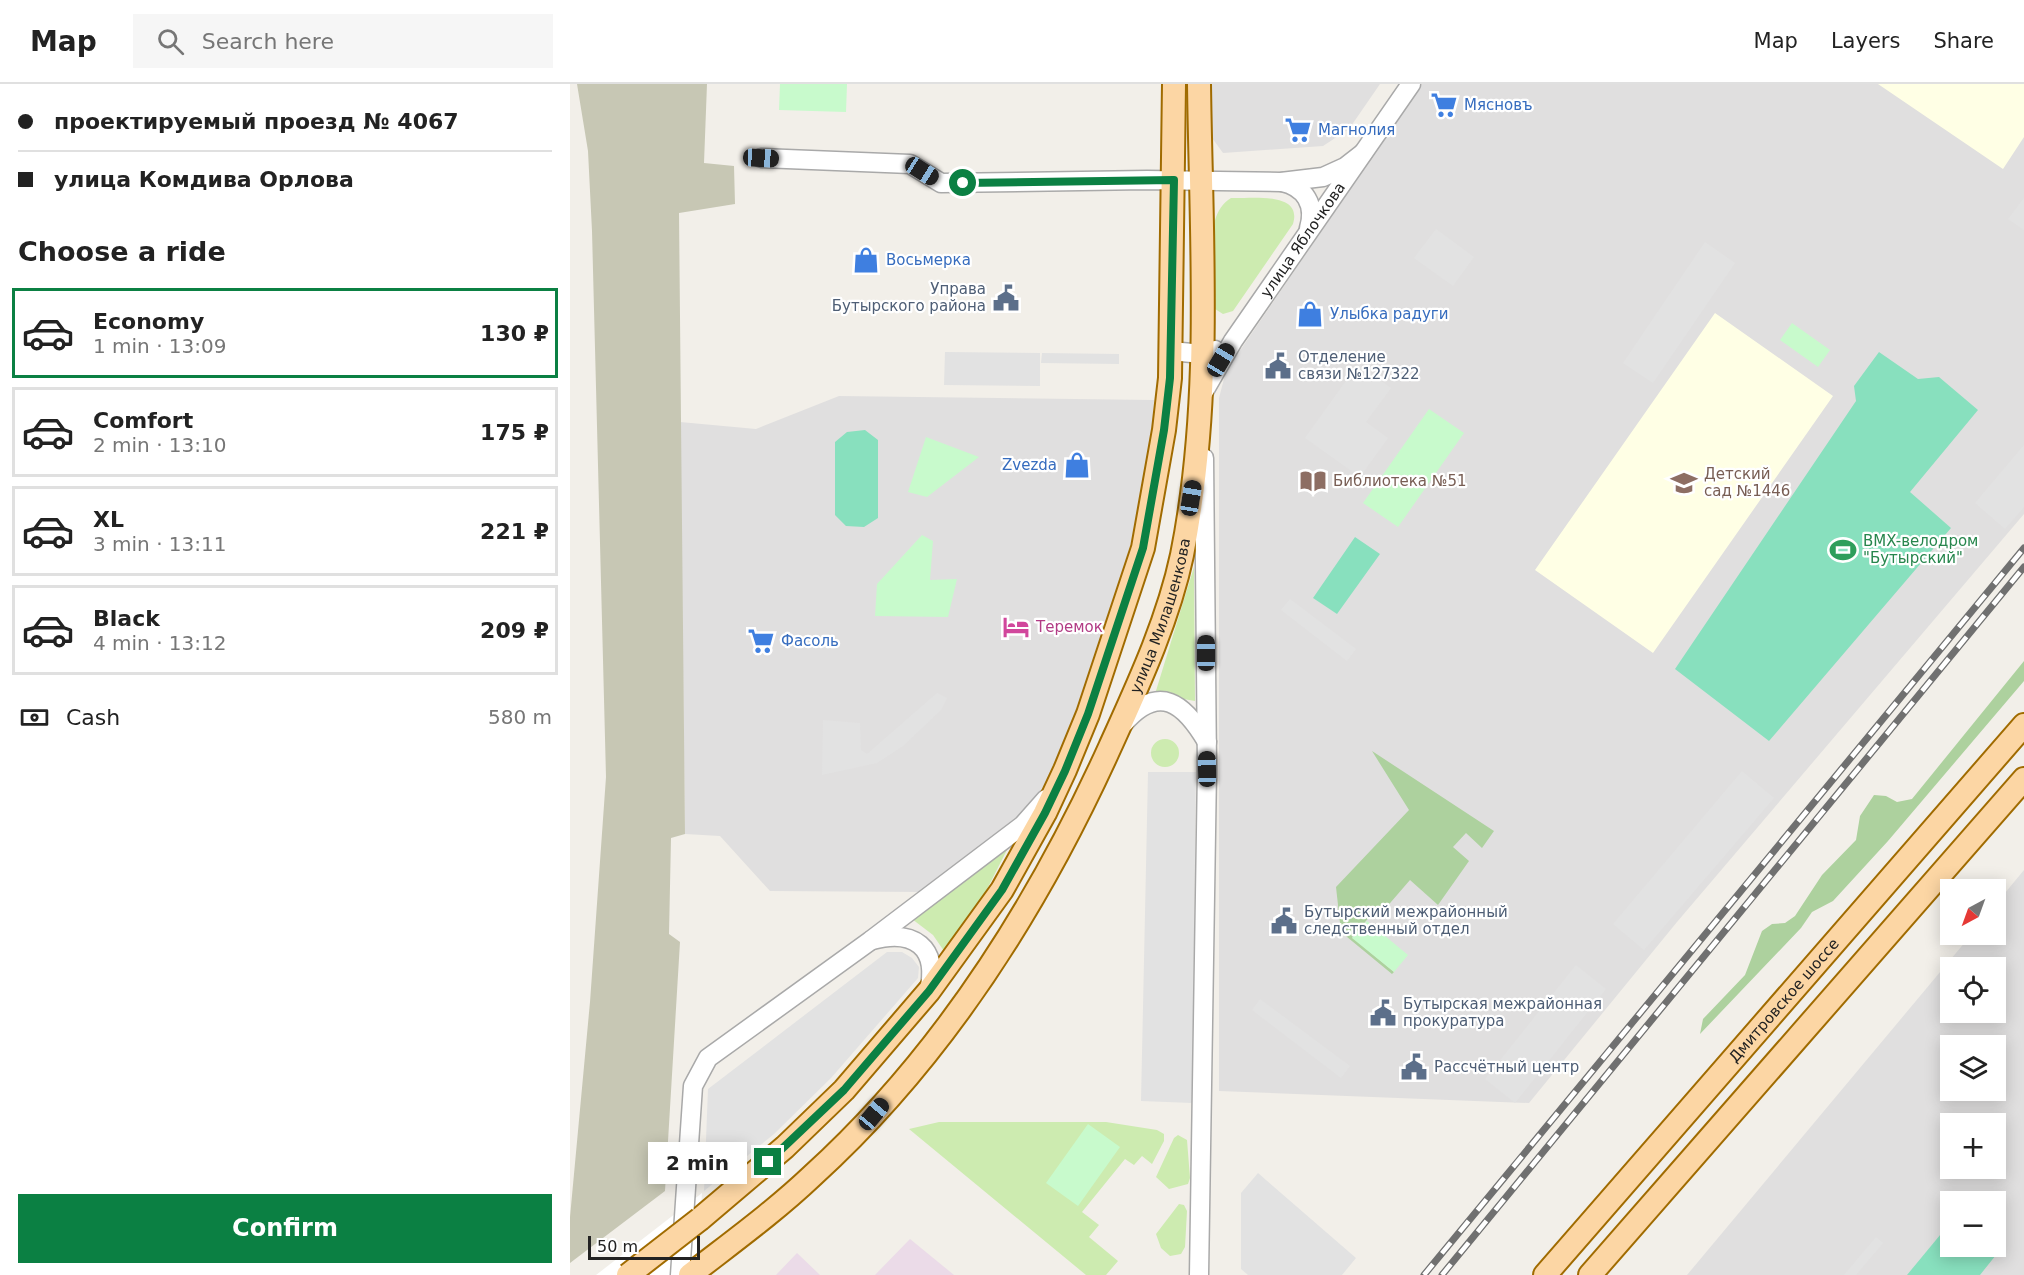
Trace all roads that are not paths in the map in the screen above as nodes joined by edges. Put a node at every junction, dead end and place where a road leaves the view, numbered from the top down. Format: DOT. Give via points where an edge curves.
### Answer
graph roads {
  1 [pos="1174,84"];
  2 [pos="1199,84"];
  3 [pos="1412,84"];
  4 [pos="1363,153"];
  5 [pos="761,158"];
  6 [pos="1174,180"];
  7 [pos="1200,180"];
  8 [pos="1281,182"];
  9 [pos="1308,230"];
  10 [pos="1233,341"];
  11 [pos="1171,351"];
  12 [pos="1202,354"];
  13 [pos="1201,398"];
  14 [pos="1199,423"];
  15 [pos="2024,725"];
  16 [pos="1119,729"];
  17 [pos="1207,742"];
  18 [pos="1065,771"];
  19 [pos="2024,779"];
  20 [pos="870,941"];
  21 [pos="929,991"];
  22 [pos="689,1273"];
  23 [pos="628,1275"];
  24 [pos="1199,1275"];
  25 [pos="1545,1275"];
  26 [pos="1590,1275"];
  1 -- 6 [label="main road"];
  2 -- 7 [label="main road, улица Милашенкова"];
  3 -- 4 [label="street, улица Яблочкова"];
  4 -- 8 [label="street" via="1323,177"];
  4 -- 9 [label="street, улица Яблочкова"];
  5 -- 6 [label="street" via="910,165 941,183"];
  6 -- 7 [label="street"];
  6 -- 11 [label="main road"];
  7 -- 8 [label="street"];
  7 -- 12 [label="main road, улица Милашенкова"];
  8 -- 9 [label="street" via="1291,184 1307,198 1311,219"];
  9 -- 10 [label="street, улица Яблочкова"];
  10 -- 12 [label="street"];
  10 -- 13 [label="street, улица Яблочкова"];
  11 -- 12 [label="street"];
  11 -- 18 [label="main road" via="1164,430 1143,548"];
  12 -- 13 [label="main road, улица Милашенкова"];
  13 -- 14 [label="main road, улица Милашенкова"];
  14 -- 16 [label="main road, улица Милашенкова" via="1181,557 1156,641"];
  14 -- 17 [label="street" via="1205,477"];
  15 -- 25 [label="main road, Дмитровское шоссе"];
  16 -- 17 [label="street" via="1143,704 1168,701 1190,716"];
  16 -- 22 [label="main road, улица Милашенкова" via="1079,815 1022,919 923,1055 874,1114 813,1176"];
  17 -- 24 [label="street"];
  18 -- 20 [label="street" via="1023,825"];
  18 -- 21 [label="main road" via="1002,890"];
  19 -- 26 [label="main road"];
  20 -- 21 [label="street" via="889,936 908,938 922,947 931,958 933,975"];
  20 -- 22 [label="street" via="716,1051 698,1073 693,1086"];
  21 -- 23 [label="main road, bridge" via="844,1090 793,1139"];
}
